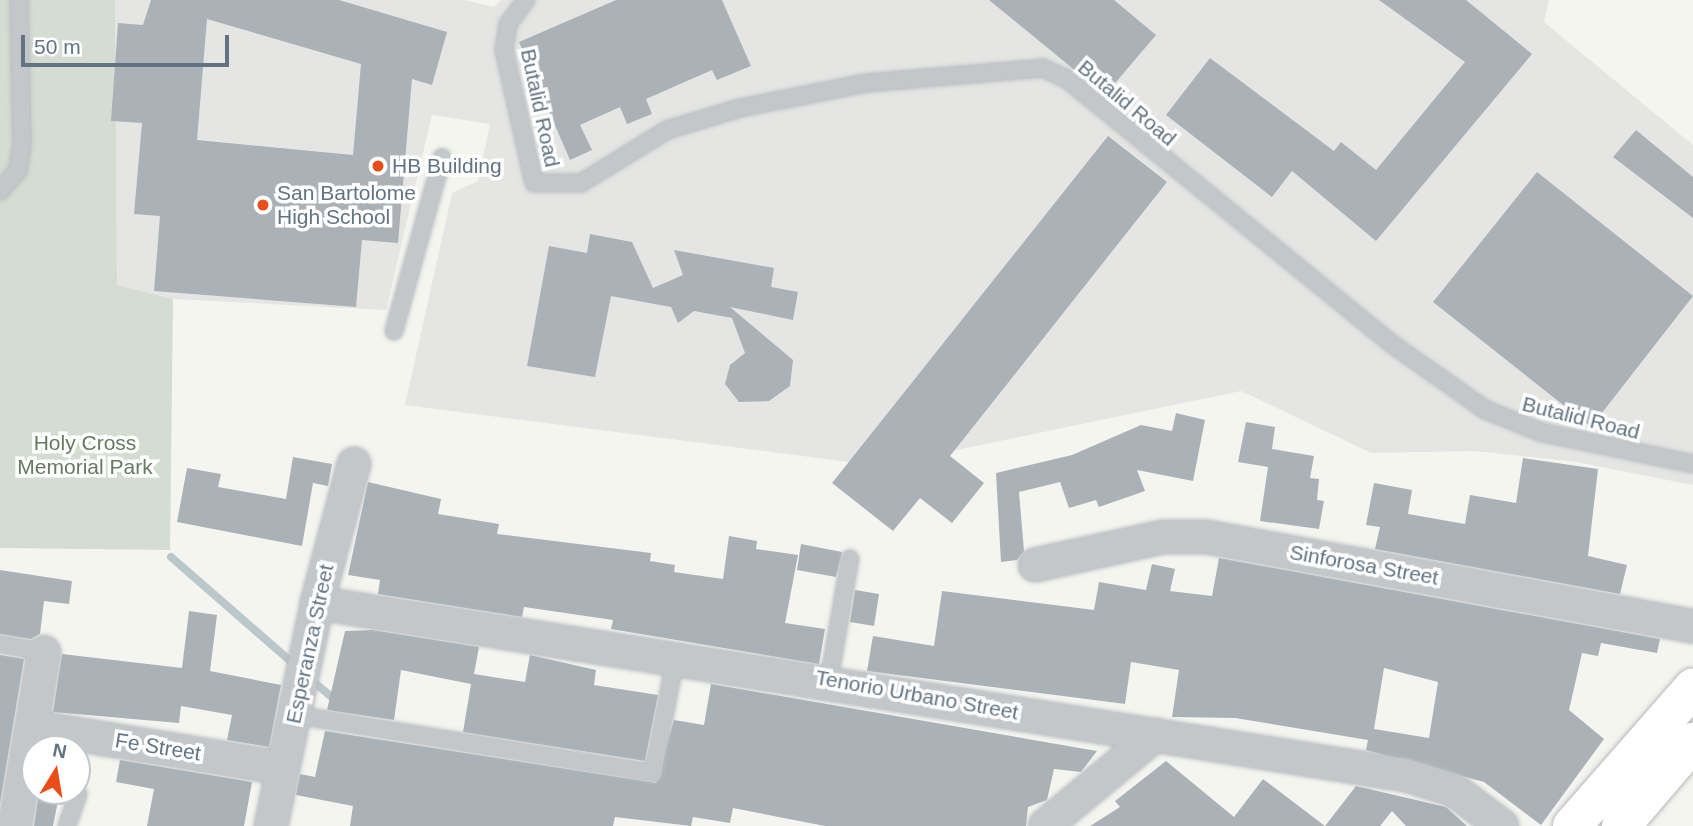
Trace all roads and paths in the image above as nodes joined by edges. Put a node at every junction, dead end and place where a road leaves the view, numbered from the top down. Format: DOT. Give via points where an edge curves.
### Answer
graph roads {
  1 [pos="19,0"];
  2 [pos="526,0"];
  3 [pos="442,158"];
  4 [pos="4,189"];
  5 [pos="394,331"];
  6 [pos="354,464"];
  7 [pos="1693,464"];
  8 [pos="850,559"];
  9 [pos="1035,565"];
  10 [pos="317,603"];
  11 [pos="1693,626"];
  12 [pos="0,644"];
  13 [pos="44,652"];
  14 [pos="676,656"];
  15 [pos="829,680"];
  16 [pos="1693,688"];
  17 [pos="295,715"];
  18 [pos="32,727"];
  19 [pos="1155,735"];
  20 [pos="1693,742"];
  21 [pos="283,768"];
  22 [pos="74,805"];
  23 [pos="15,826"];
  24 [pos="67,826"];
  25 [pos="271,826"];
  26 [pos="1045,826"];
  27 [pos="1502,826"];
  28 [pos="1572,826"];
  29 [pos="1621,826"];
  1 -- 4 [label="lane" via="22,145"];
  2 -- 7 [label="lane, Butalid Road" via="508,24 504,51 534,183 581,183 667,130 740,108 866,83 1043,68 1067,79 1392,344 1484,409 1541,432"];
  3 -- 5 [label="lane"];
  6 -- 10 [label="street, Esperanza Street"];
  8 -- 15 [label="lane"];
  9 -- 11 [label="street, Sinforosa Street" via="1162,537 1207,537"];
  10 -- 14 [label="street, Tenorio Urbano Street"];
  10 -- 17 [label="street, Esperanza Street"];
  12 -- 13 [label="lane"];
  13 -- 18 [label="street"];
  14 -- 15 [label="street, Tenorio Urbano Street"];
  14 -- 17 [label="lane" via="653,773"];
  15 -- 19 [label="street, Tenorio Urbano Street"];
  16 -- 28 [label="main road"];
  17 -- 21 [label="street, Esperanza Street"];
  18 -- 21 [label="street, Fe Street"];
  18 -- 23 [label="street"];
  19 -- 26 [label="street"];
  19 -- 27 [label="street, Tenorio Urbano Street" via="1431,781 1454,790"];
  20 -- 29 [label="main road"];
  21 -- 25 [label="street, Esperanza Street"];
  22 -- 24 [label="lane"];
}
